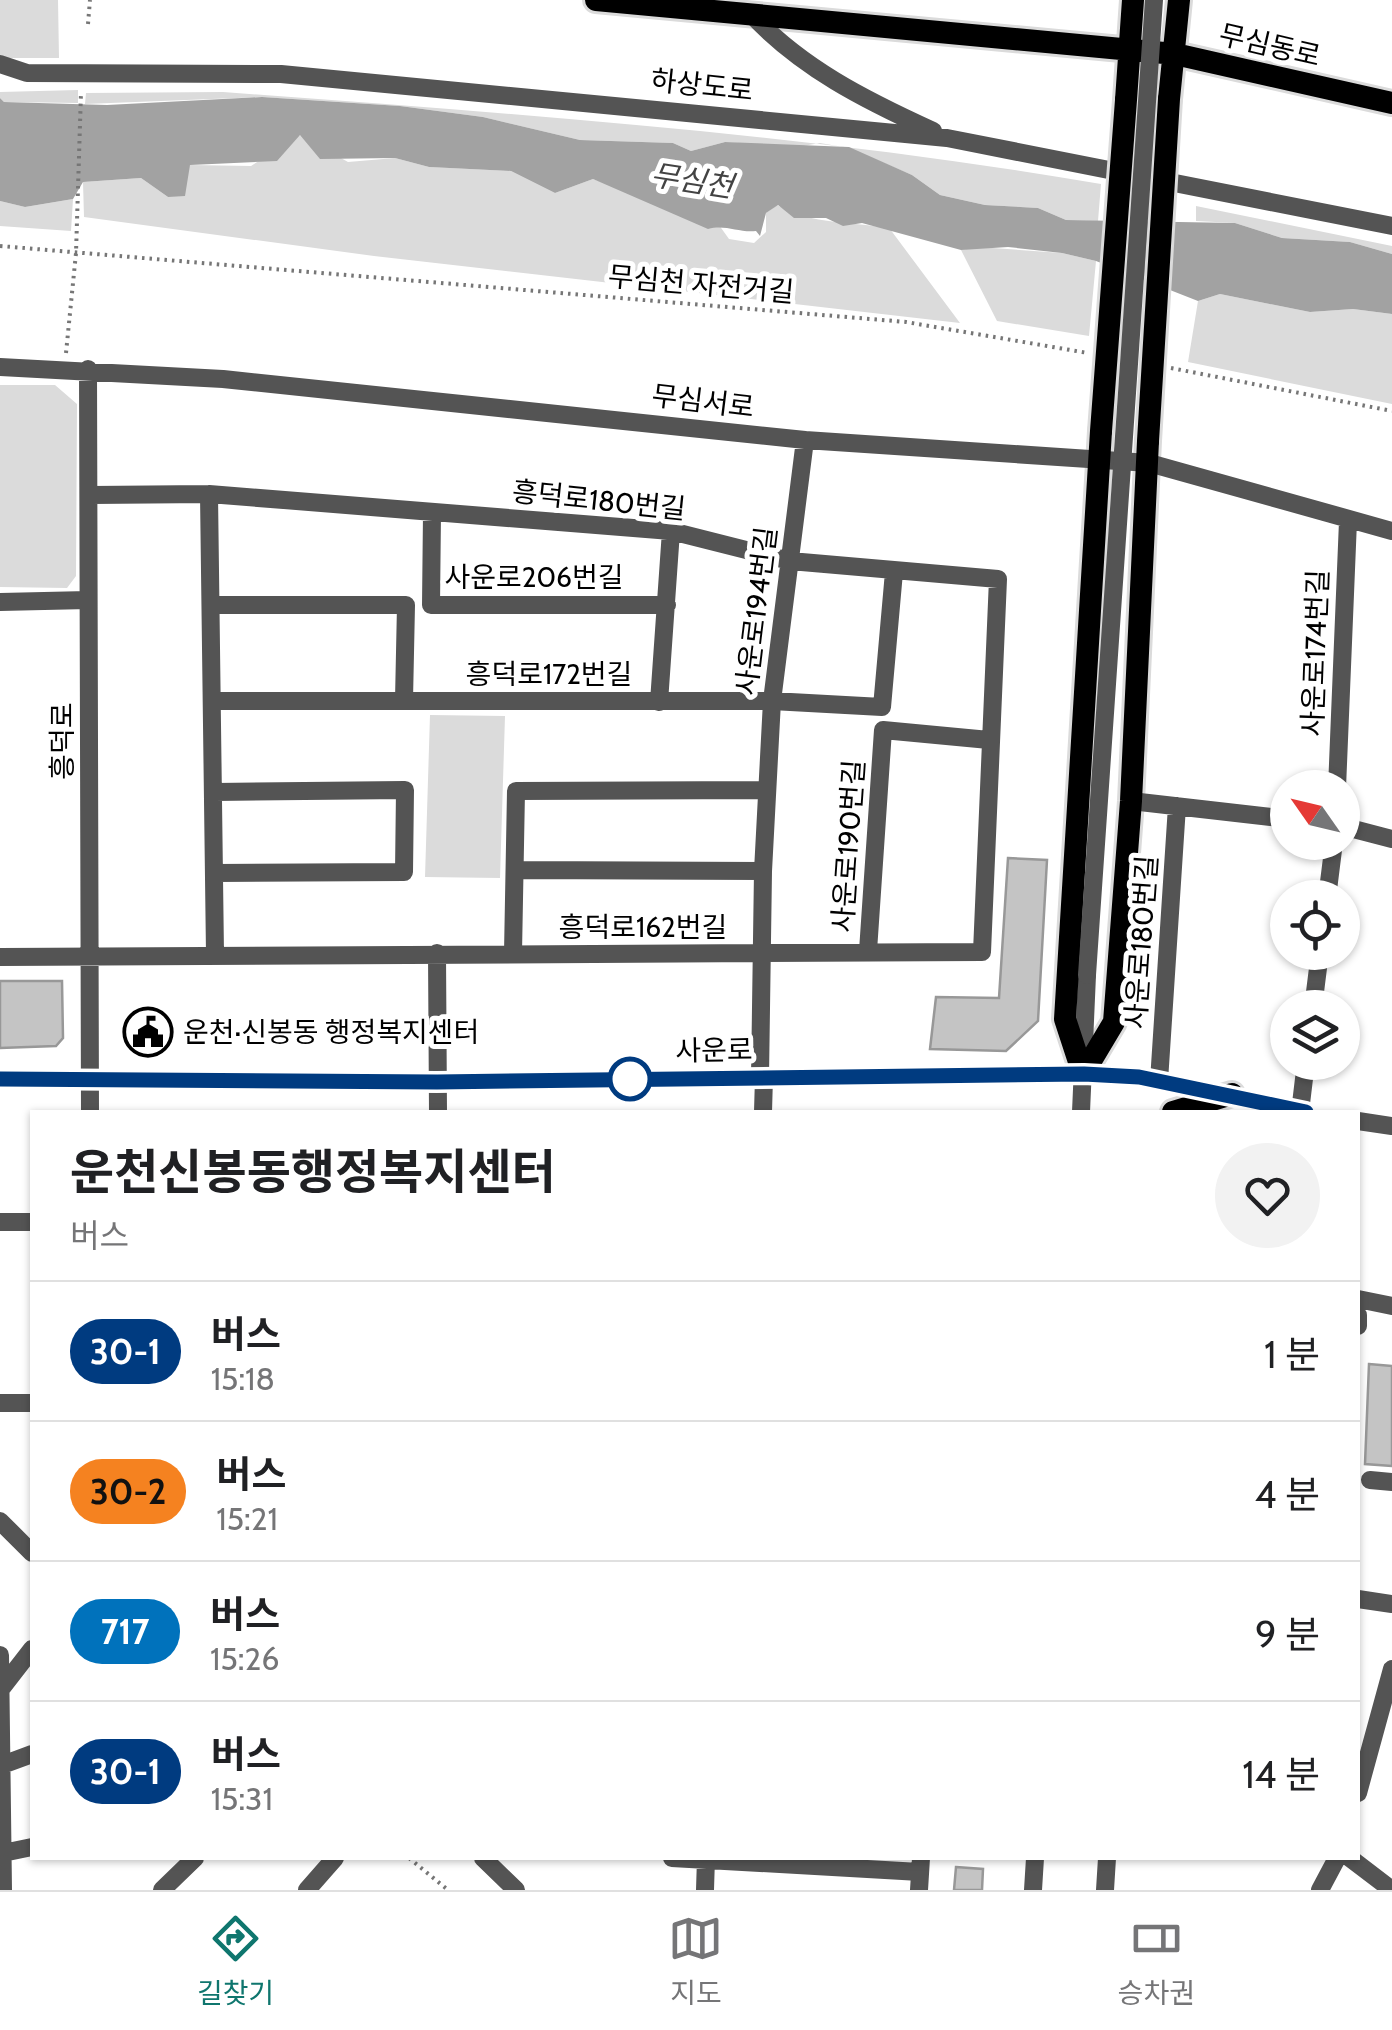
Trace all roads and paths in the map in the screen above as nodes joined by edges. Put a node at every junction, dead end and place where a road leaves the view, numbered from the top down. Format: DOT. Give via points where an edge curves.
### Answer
graph roads {
  1 [pos="90,0"];
  2 [pos="596,0"];
  3 [pos="1133,0"];
  4 [pos="1154,0"];
  5 [pos="1179,0"];
  6 [pos="750,13"];
  7 [pos="88,24"];
  8 [pos="1128,51"];
  9 [pos="1176,54"];
  10 [pos="0,64"];
  11 [pos="82,92"];
  12 [pos="1392,104"];
  13 [pos="947,138"];
  14 [pos="1392,226"];
  15 [pos="0,246"];
  16 [pos="76,253"];
  17 [pos="1100,355"];
  18 [pos="1158,366"];
  19 [pos="0,367"];
  20 [pos="64,368"];
  21 [pos="88,369"];
  22 [pos="1392,411"];
  23 [pos="805,440"];
  24 [pos="1148,452"];
  25 [pos="1096,462"];
  26 [pos="209,494"];
  27 [pos="91,495"];
  28 [pos="432,513"];
  29 [pos="1348,521"];
  30 [pos="1392,531"];
  31 [pos="671,532"];
  32 [pos="790,561"];
  33 [pos="894,572"];
  34 [pos="88,600"];
  35 [pos="0,602"];
  36 [pos="667,604"];
  37 [pos="212,605"];
  38 [pos="404,700"];
  39 [pos="214,701"];
  40 [pos="772,701"];
  41 [pos="659,702"];
  42 [pos="988,740"];
  43 [pos="1339,770"];
  44 [pos="767,790"];
  45 [pos="215,792"];
  46 [pos="1131,801"];
  47 [pos="1178,806"];
  48 [pos="1270,817"];
  49 [pos="1360,831"];
  50 [pos="1392,839"];
  51 [pos="515,870"];
  52 [pos="763,871"];
  53 [pos="216,874"];
  54 [pos="868,951"];
  55 [pos="438,952"];
  56 [pos="514,953"];
  57 [pos="215,954"];
  58 [pos="91,955"];
  59 [pos="762,955"];
  60 [pos="0,957"];
  61 [pos="1084,1074"];
  62 [pos="762,1077"];
  63 [pos="90,1079"];
  64 [pos="0,1080"];
  65 [pos="1159,1080"];
  66 [pos="1305,1080"];
  67 [pos="437,1082"];
  68 [pos="1232,1094"];
  69 [pos="90,1110"];
  70 [pos="438,1110"];
  71 [pos="763,1110"];
  72 [pos="1081,1110"];
  73 [pos="1180,1110"];
  74 [pos="1295,1110"];
  75 [pos="1303,1110"];
  76 [pos="1360,1120"];
  77 [pos="1392,1126"];
  78 [pos="0,1222"];
  79 [pos="30,1222"];
  80 [pos="1360,1299"];
  81 [pos="1392,1306"];
  82 [pos="0,1403"];
  83 [pos="30,1403"];
  84 [pos="1370,1480"];
  85 [pos="1392,1482"];
  86 [pos="0,1521"];
  87 [pos="30,1550"];
  88 [pos="1360,1599"];
  89 [pos="1392,1604"];
  90 [pos="30,1652"];
  91 [pos="0,1655"];
  92 [pos="1392,1669"];
  93 [pos="1,1690"];
  94 [pos="30,1755"];
  95 [pos="2,1765"];
  96 [pos="1360,1785"];
  97 [pos="30,1846"];
  98 [pos="3,1853"];
  99 [pos="194,1860"];
  100 [pos="335,1860"];
  101 [pos="411,1860"];
  102 [pos="485,1860"];
  103 [pos="706,1860"];
  104 [pos="1035,1860"];
  105 [pos="1107,1860"];
  106 [pos="1336,1860"];
  107 [pos="1353,1860"];
  108 [pos="892,1870"];
  109 [pos="920,1873"];
  110 [pos="4,1890"];
  111 [pos="162,1890"];
  112 [pos="307,1890"];
  113 [pos="448,1890"];
  114 [pos="516,1890"];
  115 [pos="704,1890"];
  116 [pos="890,1890"];
  117 [pos="1033,1890"];
  118 [pos="1105,1890"];
  119 [pos="1320,1890"];
  120 [pos="1392,1890"];
  1 -- 7 [label="path"];
  2 -- 6 [label="main road, 무심동로"];
  3 -- 8 [label="main road"];
  4 -- 61 [label="street, bridge"];
  5 -- 9 [label="main road"];
  6 -- 8 [label="main road, 무심동로"];
  6 -- 13 [label="street" via="807,64"];
  8 -- 9 [label="main road, 무심동로"];
  8 -- 25 [label="main road, bridge"];
  9 -- 12 [label="main road, 무심동로"];
  9 -- 24 [label="main road, bridge"];
  10 -- 13 [label="street, 하상도로" via="26,73 281,74"];
  11 -- 16 [label="path"];
  13 -- 14 [label="street, 하상도로"];
  15 -- 16 [label="path, 무심천 자전거길"];
  16 -- 17 [label="path, 무심천 자전거길" via="906,322"];
  16 -- 20 [label="path"];
  18 -- 22 [label="path"];
  19 -- 20 [label="street, 무심서로"];
  20 -- 21 [label="street, 무심서로"];
  21 -- 23 [label="street, 무심서로" via="445,398"];
  21 -- 27 [label="street, 흥덕로"];
  23 -- 25 [label="street, 무심서로"];
  23 -- 32 [label="street, 사운로194번길"];
  24 -- 25 [label="street, 무심서로"];
  24 -- 29 [label="street, 무심서로"];
  24 -- 46 [label="main road"];
  25 -- 61 [label="main road" via="1065,1019"];
  26 -- 27 [label="street, 흥덕로180번길"];
  26 -- 28 [label="street, 흥덕로180번길"];
  26 -- 37 [label="street"];
  27 -- 34 [label="street, 흥덕로"];
  28 -- 31 [label="street, 흥덕로180번길"];
  28 -- 36 [label="street, 사운로206번길" via="431,606"];
  29 -- 30 [label="street, 무심서로"];
  29 -- 43 [label="street, 사운로174번길"];
  31 -- 32 [label="street, 흥덕로180번길"];
  31 -- 36 [label="street"];
  32 -- 33 [label="street, 흥덕로180번길"];
  32 -- 40 [label="street, 사운로194번길"];
  33 -- 40 [label="street, 흥덕로172번길" via="882,707"];
  33 -- 42 [label="street, 흥덕로180번길" via="998,579"];
  34 -- 35 [label="street"];
  34 -- 58 [label="street, 흥덕로"];
  36 -- 41 [label="street"];
  37 -- 38 [label="street, 사운로206번길" via="406,605"];
  37 -- 39 [label="street"];
  38 -- 39 [label="street, 흥덕로172번길"];
  38 -- 41 [label="street, 흥덕로172번길"];
  39 -- 45 [label="street"];
  40 -- 41 [label="street, 흥덕로172번길"];
  40 -- 44 [label="street, 사운로194번길"];
  42 -- 54 [label="street, 흥덕로162번길" via="982,952"];
  42 -- 54 [label="street, 사운로190번길" via="883,730"];
  44 -- 51 [label="street" via="516,791"];
  44 -- 52 [label="street, 사운로194번길"];
  45 -- 53 [label="street"];
  45 -- 53 [label="street" via="406,790 404,872"];
  46 -- 47 [label="street"];
  46 -- 61 [label="main road" via="1114,1022"];
  47 -- 48 [label="street"];
  47 -- 65 [label="street, 사운로180번길"];
  49 -- 50 [label="street"];
  51 -- 52 [label="street"];
  51 -- 56 [label="street"];
  52 -- 59 [label="street, 사운로194번길"];
  53 -- 57 [label="street"];
  54 -- 59 [label="street, 흥덕로162번길"];
  55 -- 56 [label="street, 흥덕로162번길"];
  55 -- 57 [label="street, 흥덕로162번길"];
  55 -- 67 [label="street"];
  56 -- 59 [label="street, 흥덕로162번길"];
  57 -- 58 [label="street, 흥덕로162번길"];
  58 -- 60 [label="street, 흥덕로162번길"];
  58 -- 63 [label="street, 흥덕로"];
  59 -- 62 [label="street, 사운로194번길"];
  61 -- 62 [label="street, 사운로"];
  61 -- 65 [label="street, 사운로"];
  61 -- 72 [label="street"];
  62 -- 67 [label="street, 사운로"];
  62 -- 71 [label="street, 사운로194번길"];
  63 -- 64 [label="street, 사운로"];
  63 -- 67 [label="street, 사운로"];
  63 -- 69 [label="street, 흥덕로"];
  65 -- 68 [label="street, 사운로"];
  66 -- 75 [label="street"];
  67 -- 70 [label="street"];
  68 -- 73 [label="main road"];
  68 -- 74 [label="street, 사운로"];
  76 -- 77 [label="street"];
  78 -- 79 [label="street"];
  80 -- 81 [label="street"];
  82 -- 83 [label="street"];
  84 -- 85 [label="street"];
  86 -- 87 [label="street"];
  88 -- 89 [label="street"];
  90 -- 93 [label="street"];
  91 -- 93 [label="street"];
  92 -- 96 [label="street"];
  93 -- 95 [label="street"];
  94 -- 95 [label="street"];
  95 -- 98 [label="street"];
  97 -- 98 [label="street"];
  98 -- 110 [label="street"];
  99 -- 111 [label="street"];
  100 -- 112 [label="street"];
  101 -- 113 [label="path"];
  102 -- 114 [label="street"];
  103 -- 108 [label="street"];
  103 -- 115 [label="street"];
  104 -- 117 [label="street"];
  105 -- 118 [label="street"];
  106 -- 119 [label="street"];
  107 -- 120 [label="street"];
  108 -- 109 [label="street"];
  108 -- 116 [label="street"];
}
